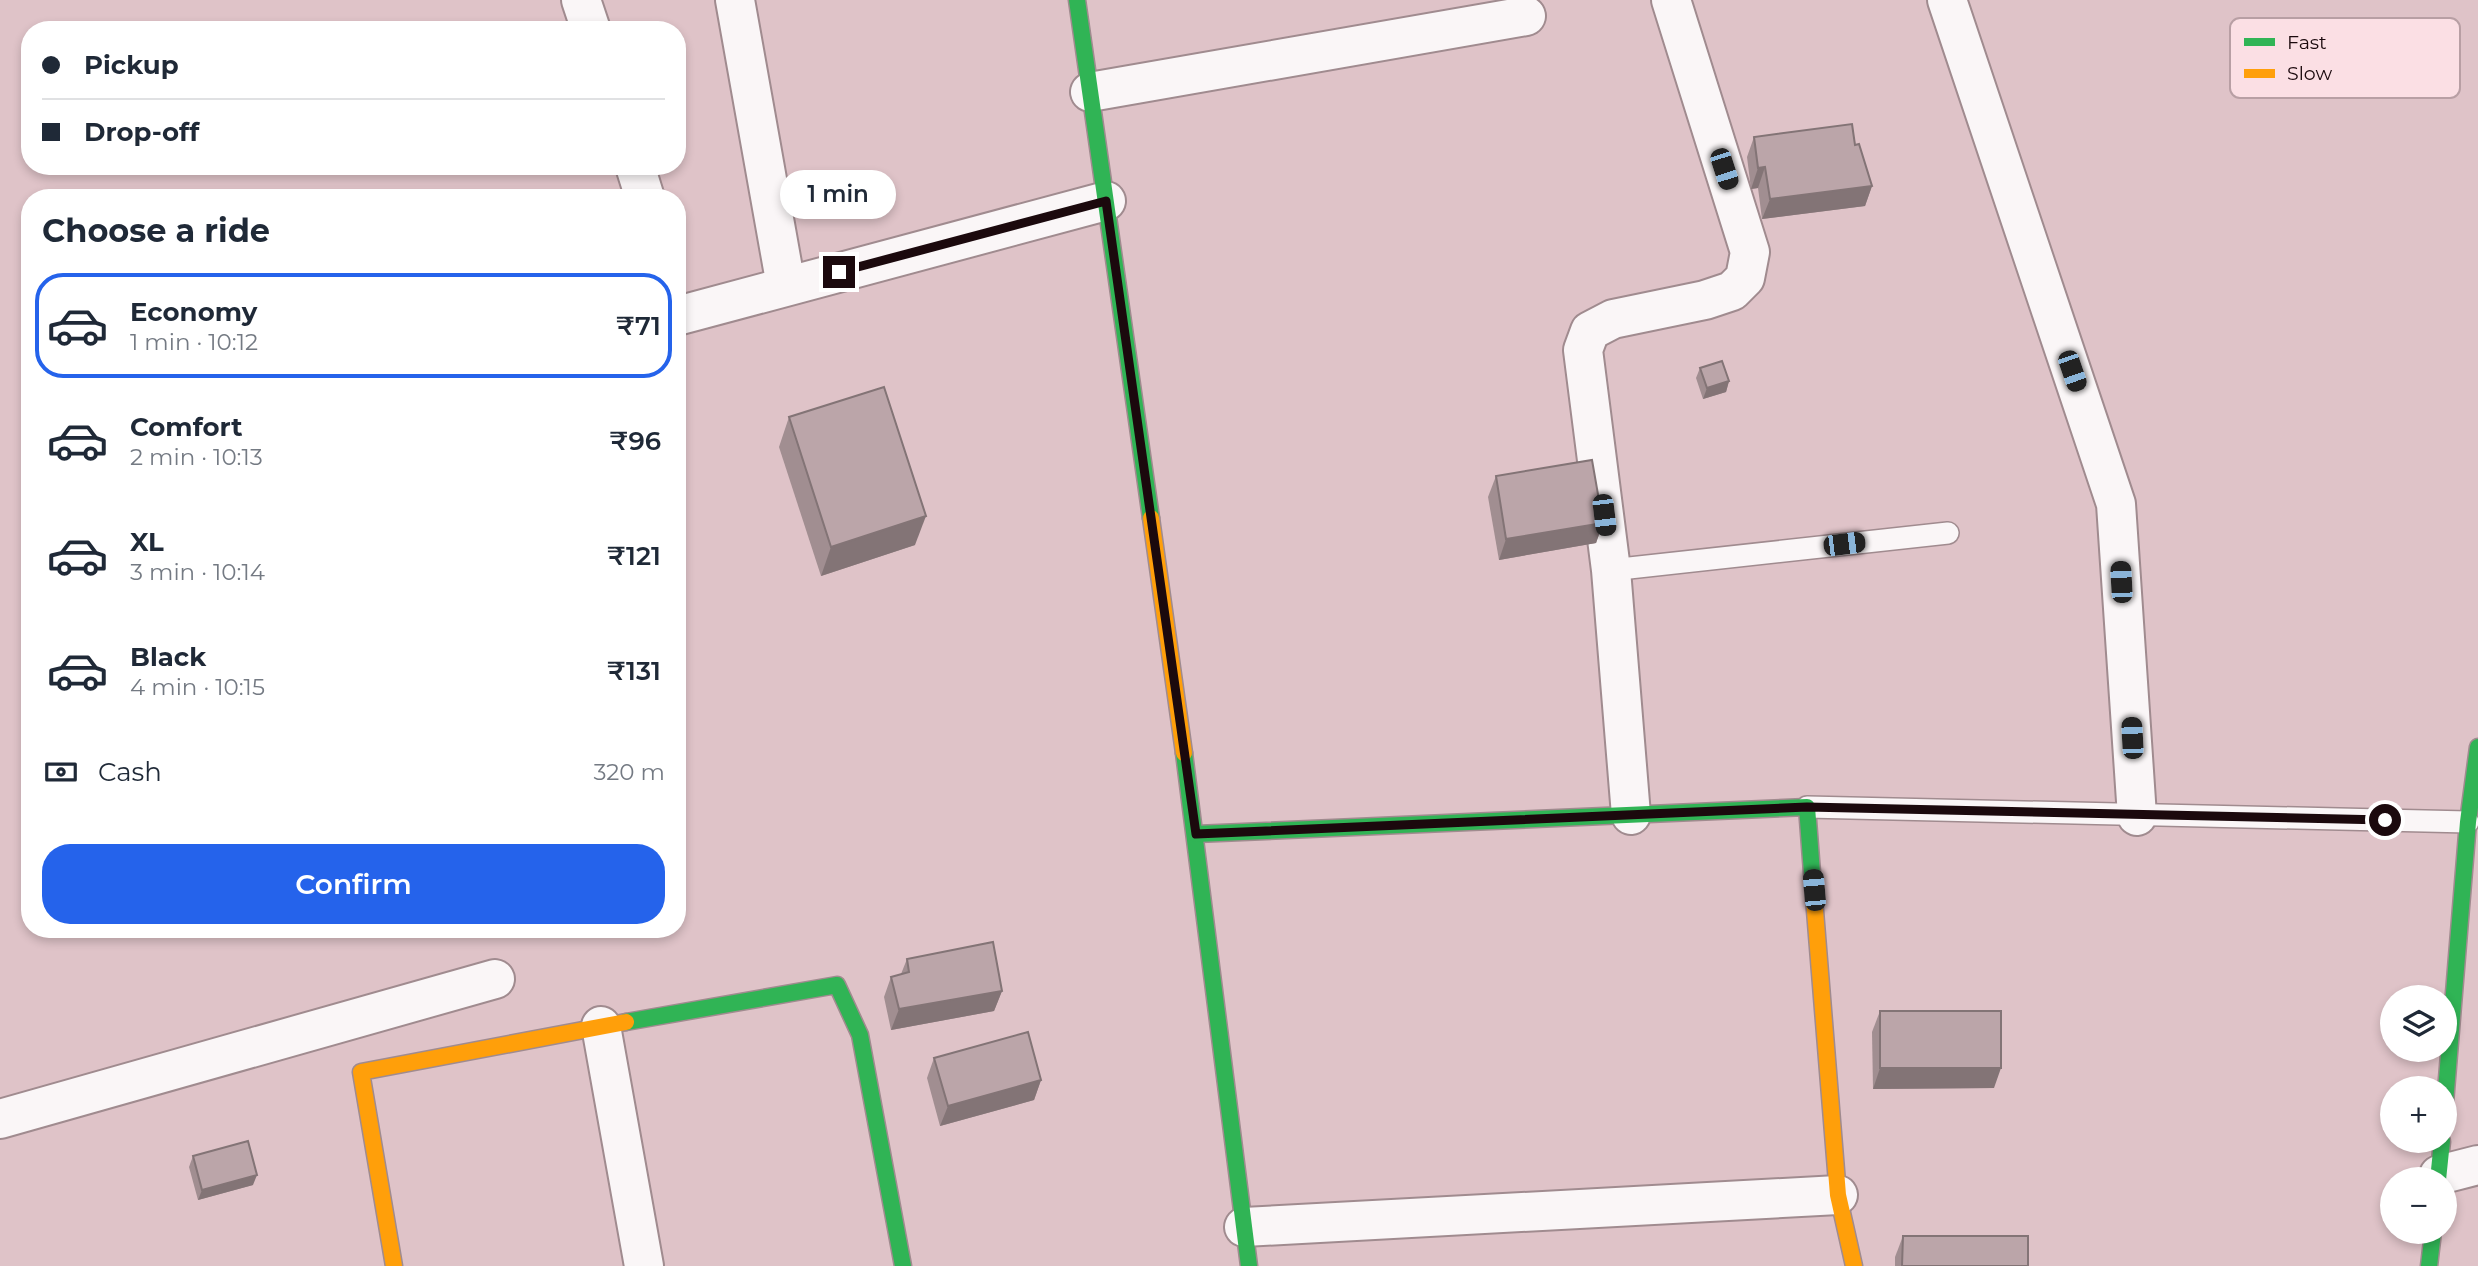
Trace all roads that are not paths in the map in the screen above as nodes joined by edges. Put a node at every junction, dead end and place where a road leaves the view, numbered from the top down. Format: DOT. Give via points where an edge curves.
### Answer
graph roads {
  1 [pos="581,0"];
  2 [pos="735,0"];
  3 [pos="1077,0"];
  4 [pos="1671,0"];
  5 [pos="1947,0"];
  6 [pos="1526,16"];
  7 [pos="588,21"];
  8 [pos="1090,92"];
  9 [pos="1106,201"];
  10 [pos="786,286"];
  11 [pos="686,307"];
  12 [pos="1948,533"];
  13 [pos="1611,570"];
  14 [pos="2478,747"];
  15 [pos="1807,807"];
  16 [pos="1631,815"];
  17 [pos="2137,816"];
  18 [pos="2473,821"];
  19 [pos="1196,834"];
  20 [pos="495,979"];
  21 [pos="601,1026"];
  22 [pos="2448,1076"];
  23 [pos="0,1119"];
  24 [pos="2440,1165"];
  25 [pos="2478,1165"];
  26 [pos="1838,1195"];
  27 [pos="1244,1227"];
  28 [pos="2432,1244"];
  29 [pos="394,1266"];
  30 [pos="644,1266"];
  31 [pos="903,1266"];
  32 [pos="1249,1266"];
  33 [pos="1854,1266"];
  34 [pos="2429,1266"];
  1 -- 7 [label="street"];
  2 -- 10 [label="street"];
  3 -- 8 [label="street"];
  4 -- 13 [label="street" via="1750,252 1745,278 1732,291 1613,319 1590,331 1583,350"];
  5 -- 17 [label="street" via="2116,504"];
  6 -- 8 [label="street"];
  8 -- 9 [label="street"];
  9 -- 10 [label="street"];
  9 -- 19 [label="street"];
  10 -- 11 [label="street"];
  12 -- 13 [label="lane"];
  13 -- 16 [label="street"];
  14 -- 18 [label="street"];
  15 -- 16 [label="street"];
  15 -- 17 [label="lane"];
  15 -- 26 [label="street"];
  16 -- 19 [label="street"];
  17 -- 18 [label="lane"];
  18 -- 22 [label="street"];
  19 -- 27 [label="street"];
  20 -- 23 [label="street"];
  21 -- 29 [label="street" via="361,1072"];
  21 -- 30 [label="street"];
  21 -- 31 [label="street" via="836,985 860,1035"];
  24 -- 25 [label="street"];
  26 -- 27 [label="street"];
  26 -- 33 [label="street"];
  27 -- 32 [label="street"];
  28 -- 34 [label="street"];
}
